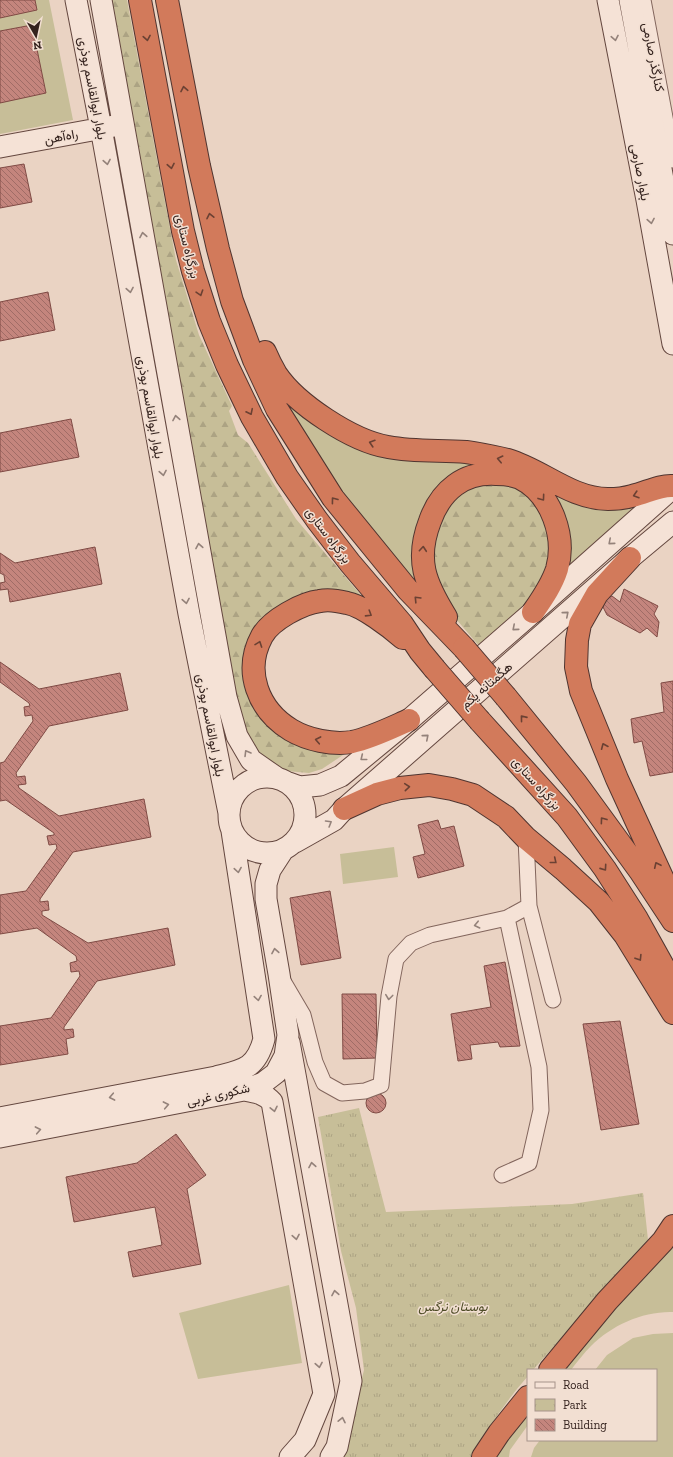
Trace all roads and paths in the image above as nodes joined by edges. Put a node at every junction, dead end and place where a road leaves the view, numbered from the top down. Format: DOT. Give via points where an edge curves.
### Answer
graph roads {
  1 [pos="76,0"];
  2 [pos="101,0"];
  3 [pos="140,0"];
  4 [pos="166,0"];
  5 [pos="608,0"];
  6 [pos="630,0"];
  7 [pos="643,0"];
  8 [pos="123,124"];
  9 [pos="101,128"];
  10 [pos="0,147"];
  11 [pos="658,177"];
  12 [pos="673,234"];
  13 [pos="218,249"];
  14 [pos="673,344"];
  15 [pos="673,486"];
  16 [pos="673,489"];
  17 [pos="673,522"];
  18 [pos="664,534"];
  19 [pos="630,558"];
  20 [pos="533,612"];
  21 [pos="213,624"];
  22 [pos="191,627"];
  23 [pos="464,648"];
  24 [pos="420,651"];
  25 [pos="409,720"];
  26 [pos="283,780"];
  27 [pos="344,809"];
  28 [pos="230,822"];
  29 [pos="526,838"];
  30 [pos="289,846"];
  31 [pos="673,901"];
  32 [pos="529,906"];
  33 [pos="507,918"];
  34 [pos="673,921"];
  35 [pos="279,974"];
  36 [pos="673,991"];
  37 [pos="553,1000"];
  38 [pos="673,1013"];
  39 [pos="288,1035"];
  40 [pos="244,1090"];
  41 [pos="0,1118"];
  42 [pos="0,1137"];
  43 [pos="502,1175"];
  44 [pos="673,1226"];
  45 [pos="551,1369"];
  46 [pos="527,1398"];
  47 [pos="290,1457"];
  48 [pos="331,1457"];
  49 [pos="483,1457"];
  1 -- 9 [label="main road, بلوار ابوالقاسم بوذری"];
  2 -- 8 [label="main road, بلوار ابوالقاسم بوذری"];
  3 -- 24 [label="highway, بزرگراه ستاری, one-way" via="183,231 209,321 227,365 252,417 287,477 317,520 402,624"];
  13 -- 4 [label="highway, بزرگراه ستاری, one-way"];
  5 -- 11 [label="main road, بلوار صارمی, one-way"];
  6 -- 11 [label="main road, بلوار صارمی"];
  7 -- 11 [label="street, کنارگذر صارمی"];
  8 -- 9 [label="main road, راه‌آهن"];
  21 -- 8 [label="main road, بلوار ابوالقاسم بوذری, one-way"];
  9 -- 10 [label="main road, راه‌آهن"];
  9 -- 22 [label="main road, بلوار ابوالقاسم بوذری, one-way"];
  11 -- 12 [label="main road, بلوار صارمی"];
  11 -- 14 [label="main road, بلوار صارمی, one-way"];
  15 -- 13 [label="highway, one-way" via="666,485 631,497 590,497 509,461 465,452 413,451 386,447 346,432 309,407 277,374 259,341"];
  23 -- 13 [label="highway, بزرگراه ستاری, one-way" via="408,590 333,498 309,462 277,409 254,360 232,301"];
  16 -- 20 [label="main road, هگمتانه یکم, one-way"];
  17 -- 18 [label="main road, هگمتانه یکم"];
  18 -- 19 [label="main road, هگمتانه یکم"];
  27 -- 19 [label="main road, هگمتانه یکم, one-way"];
  31 -- 19 [label="highway, one-way" via="611,764 581,691 576,668 576,640 580,624 597,594"];
  23 -- 20 [label="highway, one-way" via="431,591 423,561 426,530 432,515 450,489 460,481 471,476 488,474 519,477 540,495 549,508 560,538 560,553 552,581"];
  20 -- 25 [label="main road, هگمتانه یکم, one-way"];
  21 -- 22 [label="main road"];
  26 -- 21 [label="main road, بلوار ابوالقاسم بوذری, one-way" via="251,760 237,736 226,697"];
  22 -- 28 [label="main road, بلوار ابوالقاسم بوذری"];
  34 -- 23 [label="highway, بزرگراه ستاری, one-way, bridge" via="576,783"];
  25 -- 24 [label="highway, one-way" via="353,742 317,740 300,735 269,712 259,696 254,675 255,656 262,635 277,620 296,608 320,600 348,603 366,612"];
  24 -- 36 [label="highway, بزرگراه ستاری, one-way, bridge" via="568,817 637,919 667,973"];
  25 -- 26 [label="main road, هگمتانه یکم, one-way" via="341,776 320,785 300,787"];
  26 -- 28 [label="main road" via="260,777 245,784 233,797"];
  26 -- 30 [label="main road" via="298,792 304,804 306,818 302,831"];
  27 -- 29 [label="highway, one-way" via="377,794 429,785 473,795 506,817"];
  30 -- 27 [label="main road, هگمتانه یکم, one-way" via="334,820"];
  28 -- 30 [label="main road" via="241,843 253,851 268,854"];
  28 -- 41 [label="main road, شکوری غربی, one-way" via="264,1039 253,1063 241,1071 216,1077"];
  29 -- 32 [label="street"];
  29 -- 38 [label="highway, one-way" via="599,902 625,934"];
  35 -- 30 [label="main road, شکوری غربی, one-way" via="266,899 266,884 270,870"];
  32 -- 33 [label="street"];
  32 -- 37 [label="street"];
  33 -- 35 [label="street, one-way" via="430,935 411,943 396,959 388,996 381,1085 365,1091 342,1093 324,1082 315,1062 303,1016"];
  33 -- 43 [label="street" via="538,1067 541,1110 529,1162"];
  35 -- 39 [label="main road, شکوری غربی"];
  39 -- 40 [label="main road, شکوری غربی" via="285,1056 276,1073 263,1083"];
  48 -- 39 [label="main road, one-way" via="337,1446 351,1381"];
  42 -- 40 [label="main road, شکوری غربی, one-way"];
  40 -- 47 [label="main road, one-way" via="268,1096 272,1102 324,1394 305,1440"];
  44 -- 45 [label="highway" via="663,1241 607,1300"];
  46 -- 49 [label="highway"];
}
